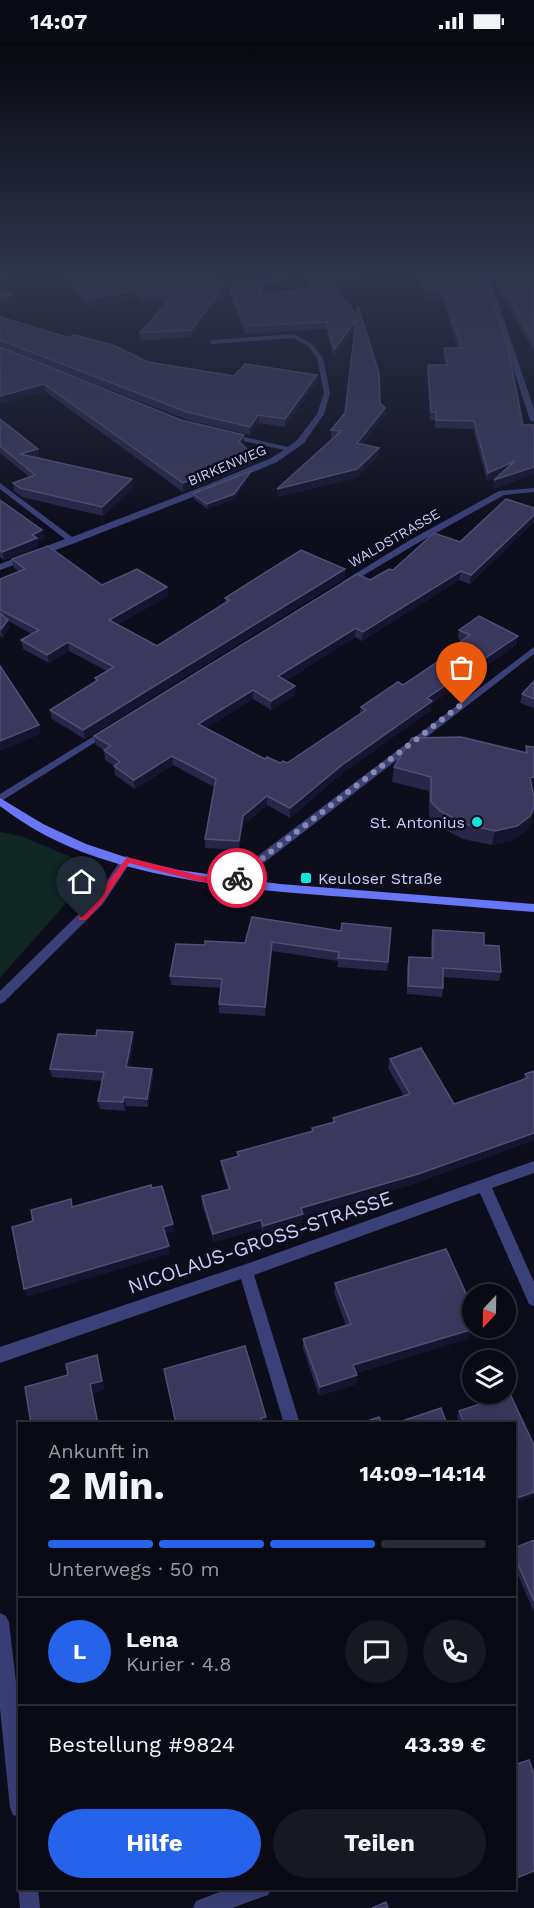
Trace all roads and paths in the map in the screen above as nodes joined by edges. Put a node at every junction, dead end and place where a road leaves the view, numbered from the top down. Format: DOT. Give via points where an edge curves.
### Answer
graph roads {
  1 [pos="320,359"];
  2 [pos="514,359"];
  3 [pos="534,420"];
  4 [pos="219,433"];
  5 [pos="289,449"];
  6 [pos="0,485"];
  7 [pos="534,490"];
  8 [pos="72,541"];
  9 [pos="0,567"];
  10 [pos="341,585"];
  11 [pos="534,650"];
  12 [pos="119,723"];
  13 [pos="0,800"];
  14 [pos="127,860"];
  15 [pos="230,883"];
  16 [pos="534,908"];
  17 [pos="0,999"];
  18 [pos="534,1167"];
  19 [pos="484,1185"];
  20 [pos="246,1271"];
  21 [pos="534,1299"];
  22 [pos="0,1355"];
  23 [pos="291,1422"];
  24 [pos="0,1622"];
  25 [pos="18,1789"];
  26 [pos="28,1890"];
  27 [pos="255,1890"];
  28 [pos="30,1908"];
  29 [pos="203,1908"];
  1 -- 5 [label="street, BIRKENWEG" via="327,393 320,414 301,441"];
  2 -- 3 [label="street"];
  4 -- 5 [label="street"];
  5 -- 8 [label="street, BIRKENWEG" via="274,460"];
  6 -- 8 [label="street"];
  7 -- 10 [label="street, WALDSTRASSE" via="502,493"];
  8 -- 9 [label="street, BIRKENWEG"];
  11 -- 15 [label="street"];
  12 -- 13 [label="street"];
  13 -- 14 [label="street" via="38,826"];
  14 -- 15 [label="street"];
  14 -- 17 [label="street" via="99,900"];
  15 -- 16 [label="street"];
  18 -- 19 [label="street, NICOLAUS-GROSS-STRASSE"];
  19 -- 20 [label="street, NICOLAUS-GROSS-STRASSE"];
  19 -- 21 [label="street"];
  20 -- 22 [label="street, NICOLAUS-GROSS-STRASSE"];
  20 -- 23 [label="street"];
  24 -- 25 [label="street"];
  26 -- 28 [label="street"];
  27 -- 29 [label="street"];
}
